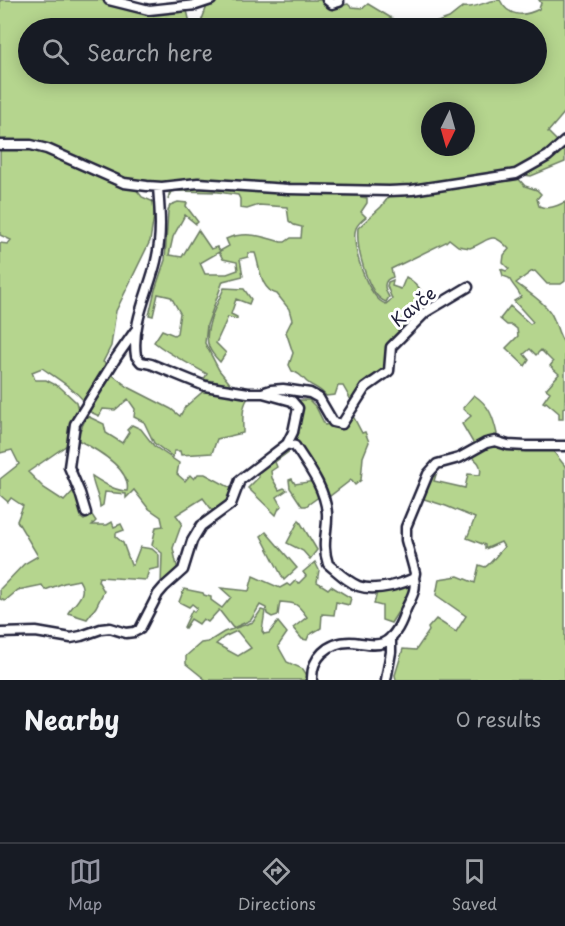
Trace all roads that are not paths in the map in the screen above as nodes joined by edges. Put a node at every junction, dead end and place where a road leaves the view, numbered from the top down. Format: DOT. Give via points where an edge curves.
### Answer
graph roads {
  1 [pos="109,0"];
  2 [pos="211,0"];
  3 [pos="327,0"];
  4 [pos="339,2"];
  5 [pos="565,141"];
  6 [pos="0,145"];
  7 [pos="158,187"];
  8 [pos="468,287"];
  9 [pos="136,330"];
  10 [pos="262,393"];
  11 [pos="287,444"];
  12 [pos="565,446"];
  13 [pos="86,513"];
  14 [pos="414,578"];
  15 [pos="0,633"];
  16 [pos="391,637"];
  17 [pos="312,680"];
  18 [pos="386,680"];
  1 -- 2 [label="street" via="149,10"];
  3 -- 4 [label="street" via="332,4"];
  5 -- 7 [label="street" via="516,174 412,190 288,189 198,183"];
  6 -- 7 [label="street" via="47,149 124,183"];
  7 -- 9 [label="street, Kavče" via="161,230"];
  8 -- 10 [label="street, Kavče" via="426,312 391,346 389,371 365,388 342,424 333,422 319,398 310,393 284,389"];
  9 -- 10 [label="street, Kavče" via="135,351 141,362 205,386"];
  9 -- 13 [label="street, Kavče" via="75,424 69,466"];
  10 -- 11 [label="street, Kavče" via="292,401 298,408"];
  11 -- 14 [label="street" via="295,446 309,466 324,500 328,564 367,589"];
  11 -- 15 [label="street" via="240,480 231,504 201,526 183,570 158,594 140,629 126,633 101,629 71,638 36,632"];
  12 -- 14 [label="street" via="508,445 495,441 437,464 428,474 406,527"];
  14 -- 16 [label="street" via="416,589"];
  16 -- 17 [label="street" via="376,644 343,643 331,647 317,659"];
  16 -- 18 [label="street"];
}
